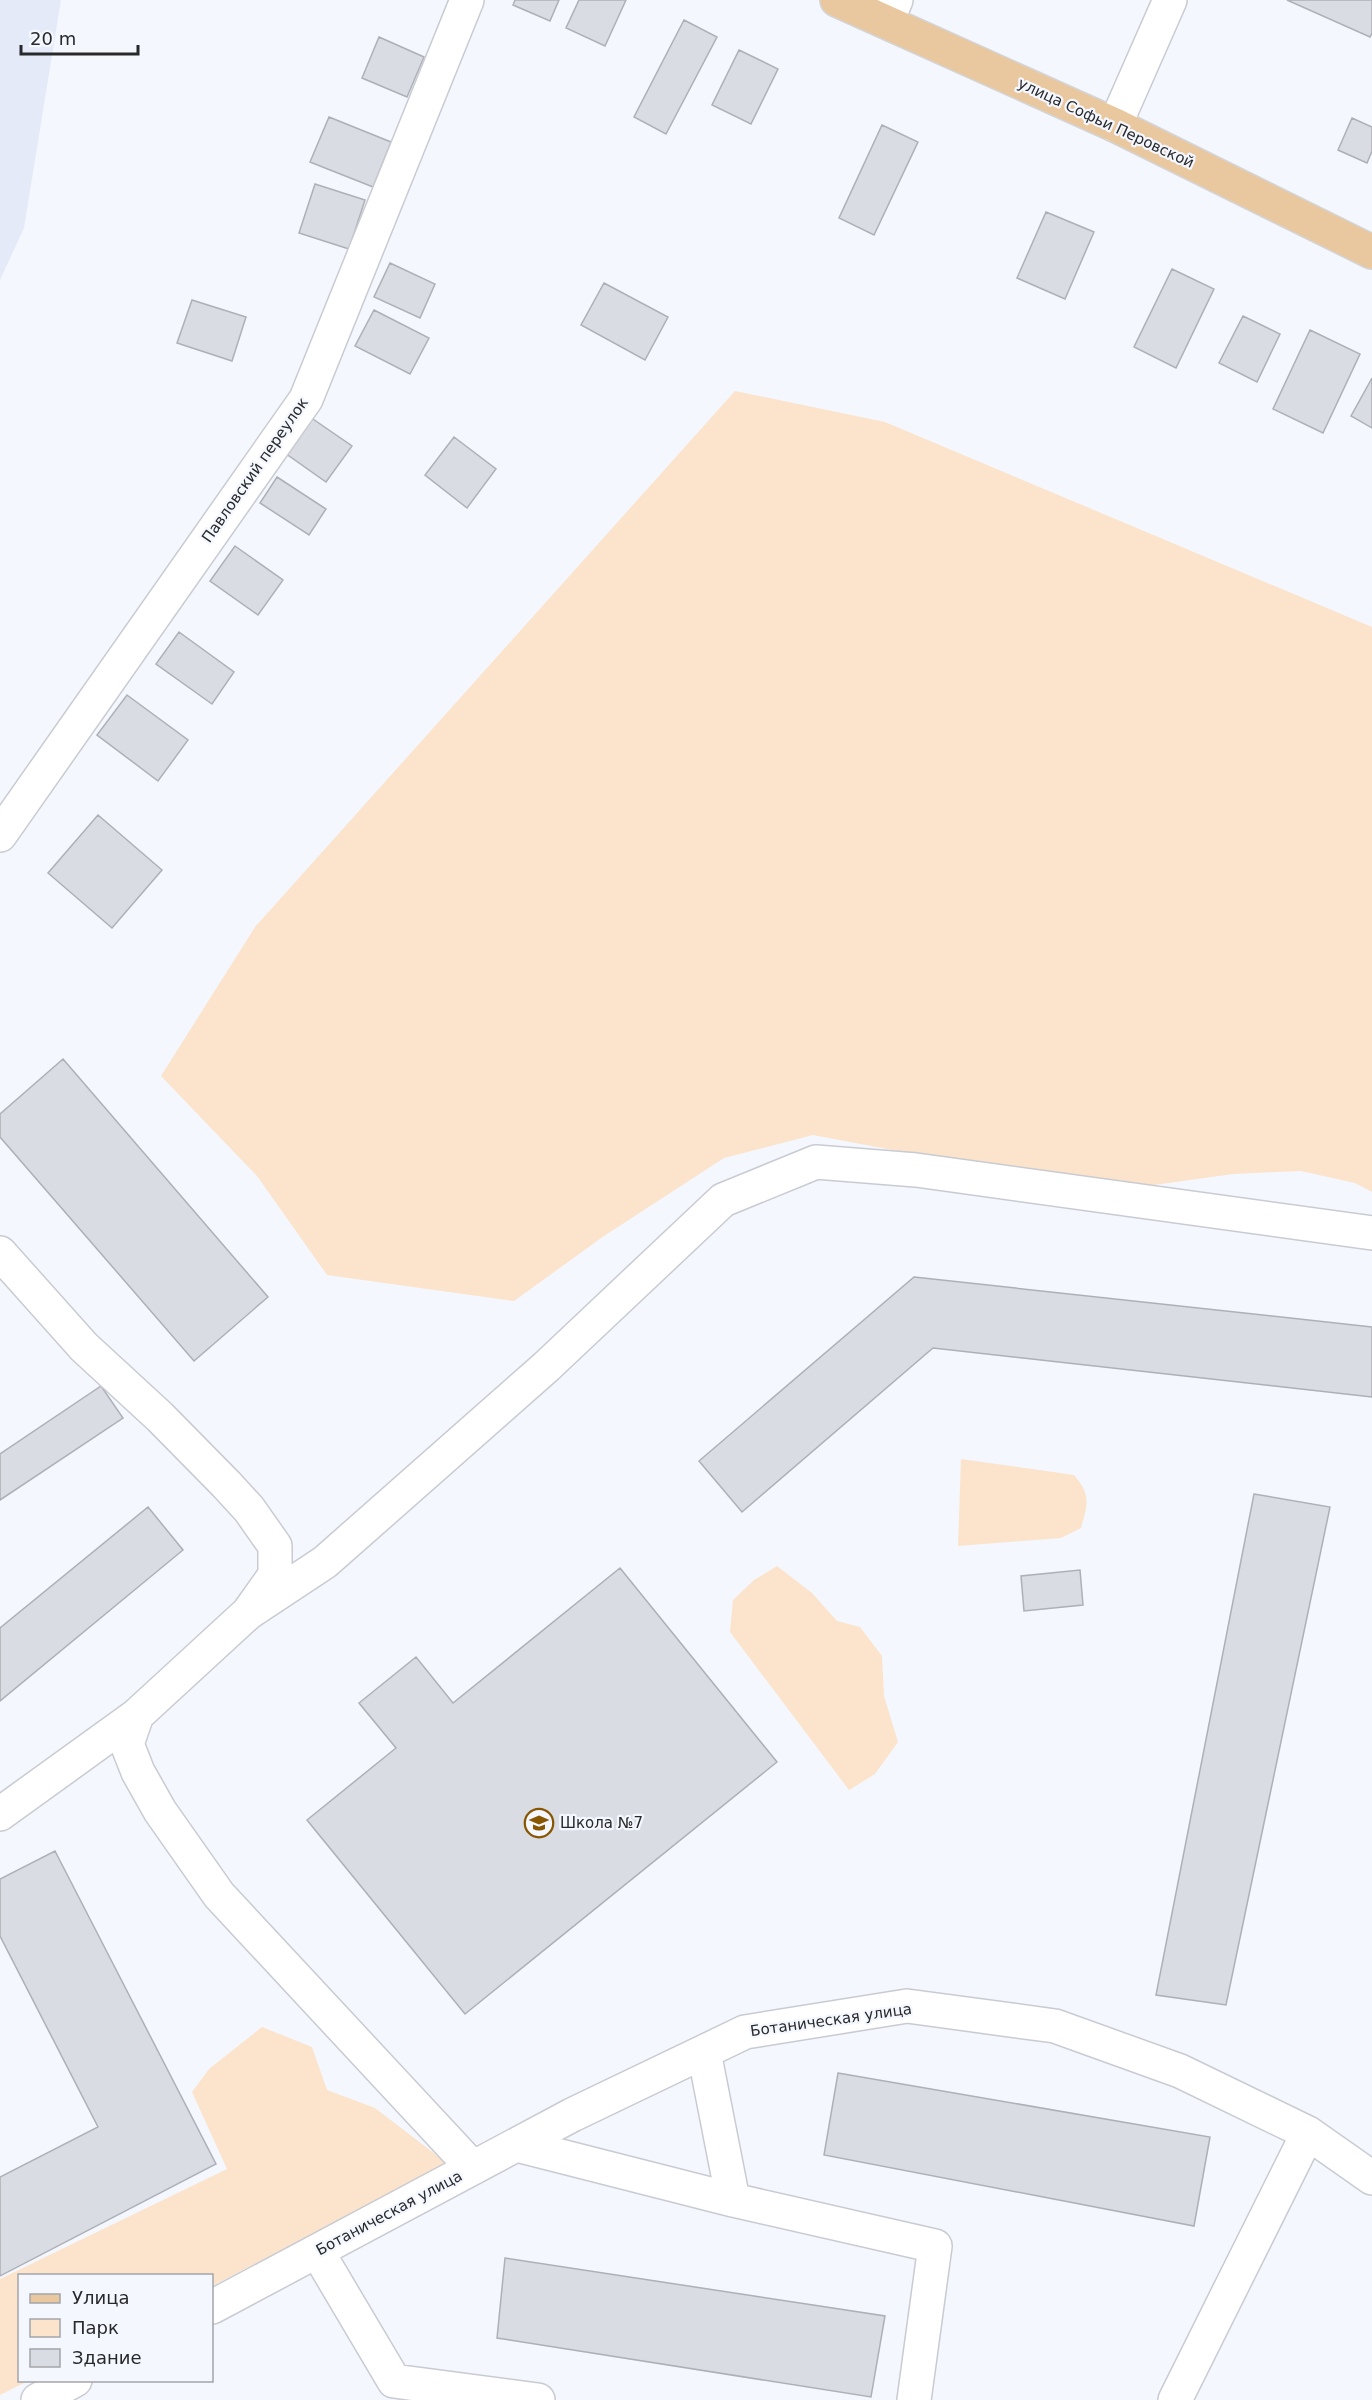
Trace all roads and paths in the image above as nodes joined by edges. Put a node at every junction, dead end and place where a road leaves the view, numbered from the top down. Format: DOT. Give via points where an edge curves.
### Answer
graph roads {
  1 [pos="467,0"];
  2 [pos="837,0"];
  3 [pos="1170,0"];
  4 [pos="892,11"];
  5 [pos="1115,125"];
  6 [pos="1372,252"];
  7 [pos="0,835"];
  8 [pos="1372,1233"];
  9 [pos="0,1253"];
  10 [pos="248,1613"];
  11 [pos="137,1715"];
  12 [pos="0,1814"];
  13 [pos="704,2052"];
  14 [pos="1308,2133"];
  15 [pos="517,2145"];
  16 [pos="473,2168"];
  17 [pos="1372,2178"];
  18 [pos="733,2200"];
  19 [pos="317,2251"];
  20 [pos="213,2306"];
  21 [pos="71,2382"];
  22 [pos="38,2400"];
  23 [pos="538,2400"];
  24 [pos="914,2400"];
  25 [pos="1175,2400"];
  1 -- 7 [label="street, Павловский переулок" via="306,399"];
  2 -- 4 [label="main road, улица Софьи Перовской"];
  3 -- 5 [label="street"];
  4 -- 5 [label="main road, улица Софьи Перовской"];
  5 -- 6 [label="main road, улица Софьи Перовской"];
  8 -- 10 [label="street" via="916,1170 816,1162 723,1200 546,1367 325,1562"];
  9 -- 10 [label="street" via="84,1347 160,1417 249,1509 274,1546 275,1575"];
  10 -- 11 [label="street"];
  11 -- 12 [label="street"];
  11 -- 16 [label="street" via="127,1744 138,1772 160,1811 219,1895"];
  13 -- 14 [label="street, Ботаническая улица" via="745,2032 907,2006 1055,2026 1180,2072"];
  13 -- 15 [label="street, Ботаническая улица"];
  13 -- 18 [label="street"];
  14 -- 17 [label="street, Ботаническая улица"];
  14 -- 25 [label="street"];
  15 -- 16 [label="street, Ботаническая улица"];
  15 -- 18 [label="street"];
  16 -- 19 [label="street, Ботаническая улица"];
  18 -- 24 [label="street" via="934,2246"];
  19 -- 20 [label="street, Ботаническая улица"];
  19 -- 23 [label="street" via="394,2381"];
  21 -- 22 [label="street"];
}
